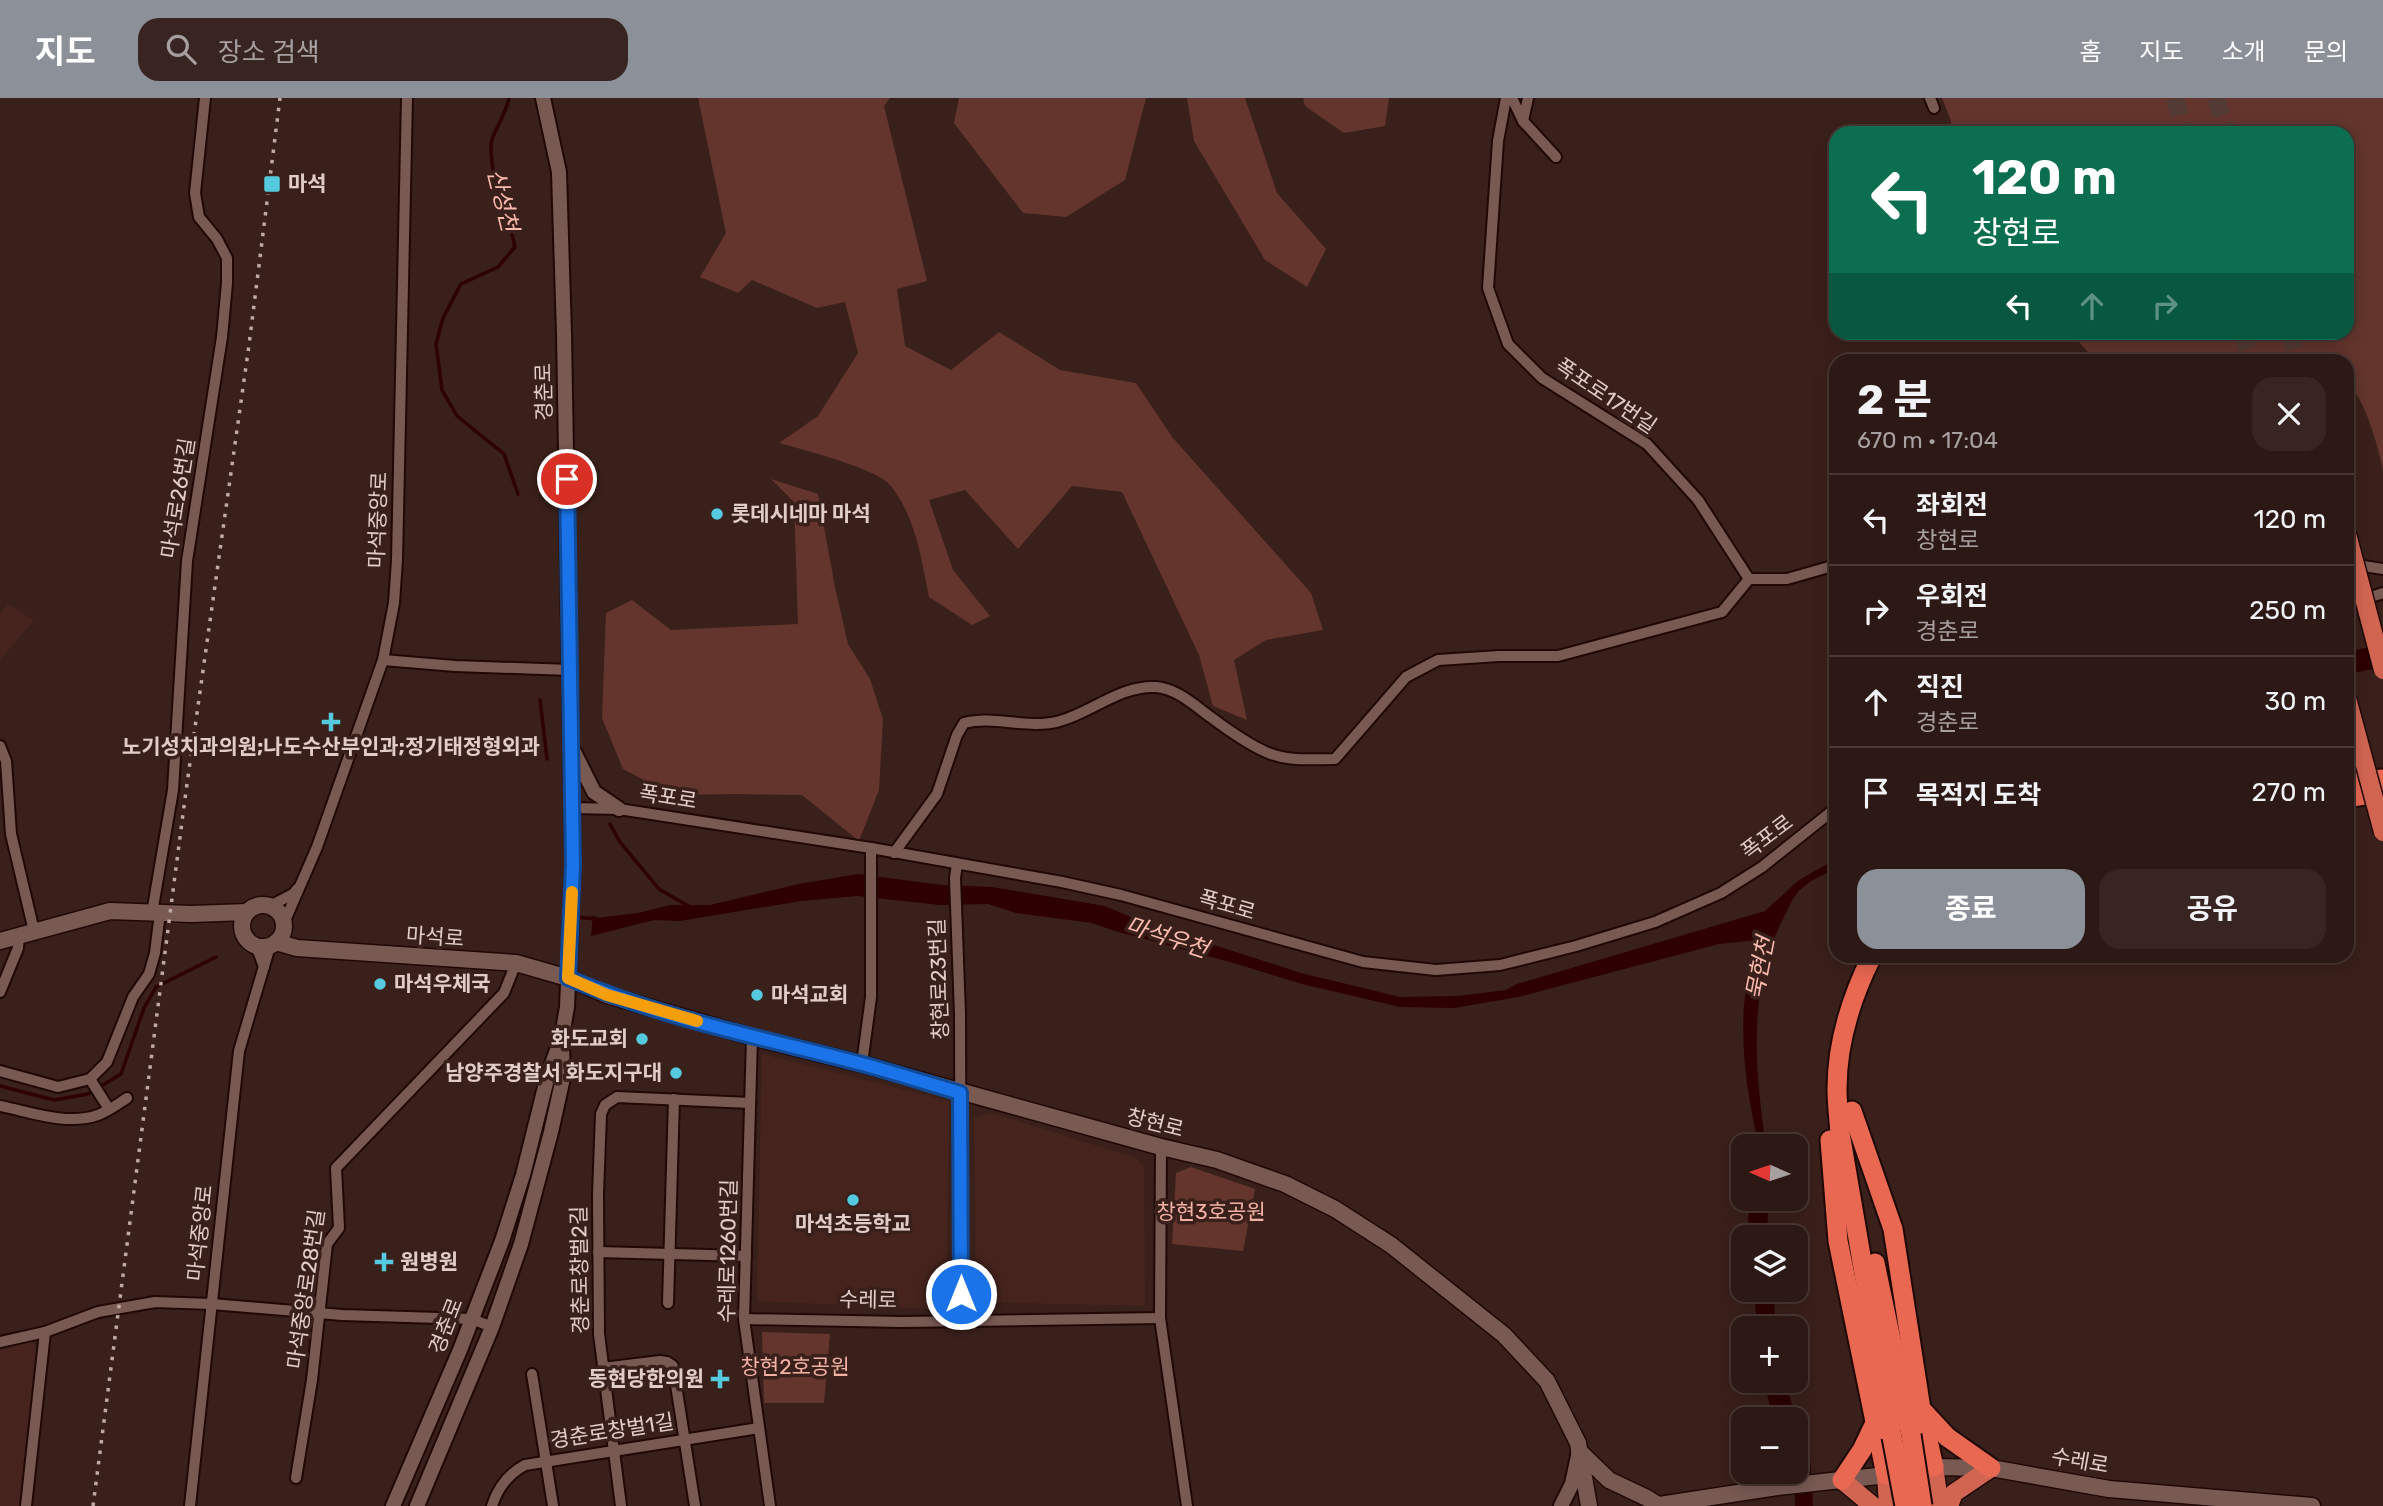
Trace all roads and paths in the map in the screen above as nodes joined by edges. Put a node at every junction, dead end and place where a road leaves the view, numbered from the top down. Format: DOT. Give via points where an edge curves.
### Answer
graph roads {
  1 [pos="205,98"];
  2 [pos="407,98"];
  3 [pos="543,98"];
  4 [pos="1506,98"];
  5 [pos="1512,98"];
  6 [pos="1528,98"];
  7 [pos="1523,121"];
  8 [pos="1556,157"];
  9 [pos="2354,560"];
  10 [pos="2354,564"];
  11 [pos="1829,567"];
  12 [pos="2383,569"];
  13 [pos="1749,579"];
  14 [pos="2383,593"];
  15 [pos="2354,603"];
  16 [pos="383,660"];
  17 [pos="570,670"];
  18 [pos="2383,670"];
  19 [pos="2354,724"];
  20 [pos="0,746"];
  21 [pos="571,746"];
  22 [pos="2383,779"];
  23 [pos="2354,781"];
  24 [pos="2383,792"];
  25 [pos="2354,797"];
  26 [pos="572,808"];
  27 [pos="619,809"];
  28 [pos="1829,814"];
  29 [pos="2383,832"];
  30 [pos="871,848"];
  31 [pos="894,853"];
  32 [pos="957,864"];
  33 [pos="302,885"];
  34 [pos="270,905"];
  35 [pos="247,912"];
  36 [pos="156,913"];
  37 [pos="205,915"];
  38 [pos="284,923"];
  39 [pos="27,933"];
  40 [pos="0,941"];
  41 [pos="262,942"];
  42 [pos="516,963"];
  43 [pos="1869,963"];
  44 [pos="1881,963"];
  45 [pos="568,978"];
  46 [pos="0,992"];
  47 [pos="562,1036"];
  48 [pos="752,1037"];
  49 [pos="862,1064"];
  50 [pos="0,1072"];
  51 [pos="91,1081"];
  52 [pos="1837,1087"];
  53 [pos="960,1093"];
  54 [pos="127,1098"];
  55 [pos="674,1099"];
  56 [pos="750,1103"];
  57 [pos="106,1105"];
  58 [pos="0,1106"];
  59 [pos="1852,1111"];
  60 [pos="1161,1147"];
  61 [pos="598,1252"];
  62 [pos="668,1252"];
  63 [pos="746,1256"];
  64 [pos="668,1303"];
  65 [pos="212,1304"];
  66 [pos="320,1314"];
  67 [pos="744,1318"];
  68 [pos="1160,1318"];
  69 [pos="472,1319"];
  70 [pos="961,1320"];
  71 [pos="492,1328"];
  72 [pos="45,1332"];
  73 [pos="0,1342"];
  74 [pos="603,1368"];
  75 [pos="532,1374"];
  76 [pos="1921,1409"];
  77 [pos="1874,1425"];
  78 [pos="759,1428"];
  79 [pos="1901,1436"];
  80 [pos="685,1439"];
  81 [pos="613,1451"];
  82 [pos="1579,1451"];
  83 [pos="546,1461"];
  84 [pos="1934,1467"];
  85 [pos="1991,1468"];
  86 [pos="1886,1475"];
  87 [pos="296,1478"];
  88 [pos="1842,1480"];
  89 [pos="26,1506"];
  90 [pos="190,1506"];
  91 [pos="393,1506"];
  92 [pos="417,1506"];
  93 [pos="492,1506"];
  94 [pos="553,1506"];
  95 [pos="621,1506"];
  96 [pos="695,1506"];
  97 [pos="770,1506"];
  98 [pos="1187,1506"];
  99 [pos="1561,1506"];
  100 [pos="1589,1506"];
  101 [pos="1655,1506"];
  102 [pos="1874,1506"];
  103 [pos="1888,1506"];
  104 [pos="1905,1506"];
  105 [pos="1922,1506"];
  106 [pos="1940,1506"];
  107 [pos="1949,1506"];
  108 [pos="2312,1506"];
  1 -- 36 [label="street, 마석로26번길" via="195,193 199,217 227,258 227,283 187,561 173,790"];
  2 -- 16 [label="street, 마석중앙로" via="397,560"];
  3 -- 17 [label="street, 경춘로" via="559,172"];
  4 -- 13 [label="street, 폭포로17번길" via="1498,141 1488,288 1508,344 1542,378 1647,444 1698,500"];
  5 -- 7 [label="street"];
  6 -- 7 [label="street"];
  7 -- 8 [label="street"];
  9 -- 18 [label="highway, bridge"];
  10 -- 12 [label="street"];
  11 -- 13 [label="street" via="1787,579"];
  13 -- 31 [label="street" via="1722,612 1558,656 1438,660 1406,677 1335,759 1298,760 1267,752 1182,695 1156,687 1127,692 1060,721 964,723 937,794"];
  14 -- 15 [label="street"];
  16 -- 17 [label="street"];
  16 -- 33 [label="street, 마석중앙로"];
  17 -- 21 [label="street, 경춘로"];
  19 -- 29 [label="highway, bridge"];
  20 -- 39 [label="street" via="6,761 11,834"];
  21 -- 26 [label="street, 경춘로"];
  21 -- 27 [label="street" via="594,792"];
  22 -- 23 [label="highway"];
  24 -- 25 [label="highway"];
  26 -- 27 [label="street, 폭포로"];
  26 -- 45 [label="street, 경춘로"];
  27 -- 30 [label="street, 폭포로"];
  28 -- 32 [label="street, 폭포로" via="1721,893 1655,922 1500,965 1436,970 1363,962 1121,895"];
  30 -- 31 [label="street, 폭포로"];
  30 -- 49 [label="street" via="871,997"];
  31 -- 32 [label="street, 폭포로"];
  32 -- 53 [label="street, 창현로23번길"];
  33 -- 34 [label="street"];
  33 -- 38 [label="street, 마석중앙로"];
  34 -- 35 [label="main road" via="257,905"];
  34 -- 38 [label="main road"];
  35 -- 37 [label="main road"];
  35 -- 41 [label="main road" via="242,924"];
  36 -- 37 [label="main road"];
  36 -- 39 [label="main road" via="110,911"];
  36 -- 51 [label="street, 마석로26번길" via="155,953 149,974 133,997 107,1062"];
  37 -- 41 [label="main road, 마석로"];
  38 -- 41 [label="main road" via="284,930"];
  39 -- 40 [label="main road"];
  39 -- 46 [label="street"];
  41 -- 42 [label="main road, 마석로"];
  41 -- 65 [label="street, 마석중앙로" via="264,967 239,1051"];
  42 -- 45 [label="main road, 마석로"];
  42 -- 66 [label="street, 마석중앙로28번길" via="504,993 336,1168 338,1228 327,1244"];
  43 -- 52 [label="highway" via="1843,1034"];
  44 -- 59 [label="highway" via="1864,1000 1851,1052"];
  45 -- 47 [label="street, 경춘로"];
  45 -- 48 [label="main road, 창현로" via="607,995"];
  47 -- 69 [label="street, 경춘로" via="523,1175"];
  47 -- 71 [label="street, 경춘로" via="563,1078 551,1132 521,1244"];
  48 -- 49 [label="main road, 창현로"];
  48 -- 56 [label="street, 수레로1260번길"];
  49 -- 53 [label="main road, 창현로"];
  50 -- 51 [label="street" via="58,1087"];
  51 -- 57 [label="street"];
  52 -- 77 [label="highway" via="1830,1141 1838,1241"];
  52 -- 79 [label="highway" via="1840,1133"];
  53 -- 60 [label="main road, 창현로"];
  53 -- 70 [label="street, 창현로23번길"];
  54 -- 57 [label="street"];
  55 -- 56 [label="street, 경춘로창벌2길"];
  55 -- 61 [label="street, 경춘로창벌2길" via="617,1097 605,1105 598,1137"];
  55 -- 62 [label="street"];
  56 -- 63 [label="street, 수레로1260번길"];
  57 -- 58 [label="street" via="83,1118 68,1119"];
  59 -- 76 [label="highway" via="1893,1229"];
  59 -- 79 [label="highway" via="1856,1169"];
  60 -- 68 [label="street"];
  60 -- 82 [label="main road, 창현로" via="1217,1160 1284,1184 1335,1209 1391,1245 1504,1335 1547,1381"];
  61 -- 62 [label="street"];
  61 -- 74 [label="street, 경춘로창벌2길"];
  62 -- 63 [label="street"];
  62 -- 64 [label="street"];
  63 -- 67 [label="street, 수레로1260번길"];
  65 -- 66 [label="street"];
  65 -- 72 [label="street" via="131,1305"];
  65 -- 90 [label="street, 마석중앙로"];
  66 -- 69 [label="street"];
  66 -- 87 [label="street, 마석중앙로28번길"];
  67 -- 70 [label="street, 수레로"];
  67 -- 78 [label="street, 수레로1260번길"];
  68 -- 70 [label="street, 수레로"];
  68 -- 98 [label="street"];
  69 -- 71 [label="street"];
  69 -- 91 [label="street, 경춘로"];
  71 -- 92 [label="street, 경춘로"];
  72 -- 73 [label="street"];
  72 -- 89 [label="street"];
  74 -- 80 [label="street" via="660,1361 673,1366"];
  74 -- 81 [label="street, 경춘로창벌2길"];
  75 -- 83 [label="street"];
  76 -- 84 [label="highway"];
  76 -- 85 [label="highway" via="1947,1437"];
  77 -- 86 [label="highway"];
  77 -- 88 [label="highway"];
  78 -- 80 [label="street, 경춘로창벌1길"];
  78 -- 97 [label="street, 수레로1260번길"];
  79 -- 104 [label="highway, bridge"];
  79 -- 105 [label="highway, bridge"];
  80 -- 81 [label="street, 경춘로창벌1길"];
  80 -- 96 [label="street"];
  81 -- 83 [label="street, 경춘로창벌1길"];
  81 -- 95 [label="street, 경춘로창벌2길"];
  82 -- 99 [label="street" via="1572,1484"];
  82 -- 100 [label="main road, 창현로"];
  82 -- 101 [label="main road" via="1609,1480"];
  83 -- 93 [label="street, 경춘로창벌1길" via="515,1470 503,1482"];
  83 -- 94 [label="street"];
  84 -- 85 [label="main road, 수레로"];
  84 -- 86 [label="main road, 수레로"];
  84 -- 106 [label="highway"];
  85 -- 107 [label="highway" via="1954,1493"];
  85 -- 108 [label="main road, 수레로" via="2109,1489"];
  86 -- 88 [label="main road, 수레로"];
  86 -- 103 [label="highway"];
  88 -- 101 [label="main road, 수레로"];
  88 -- 102 [label="highway"];
}
